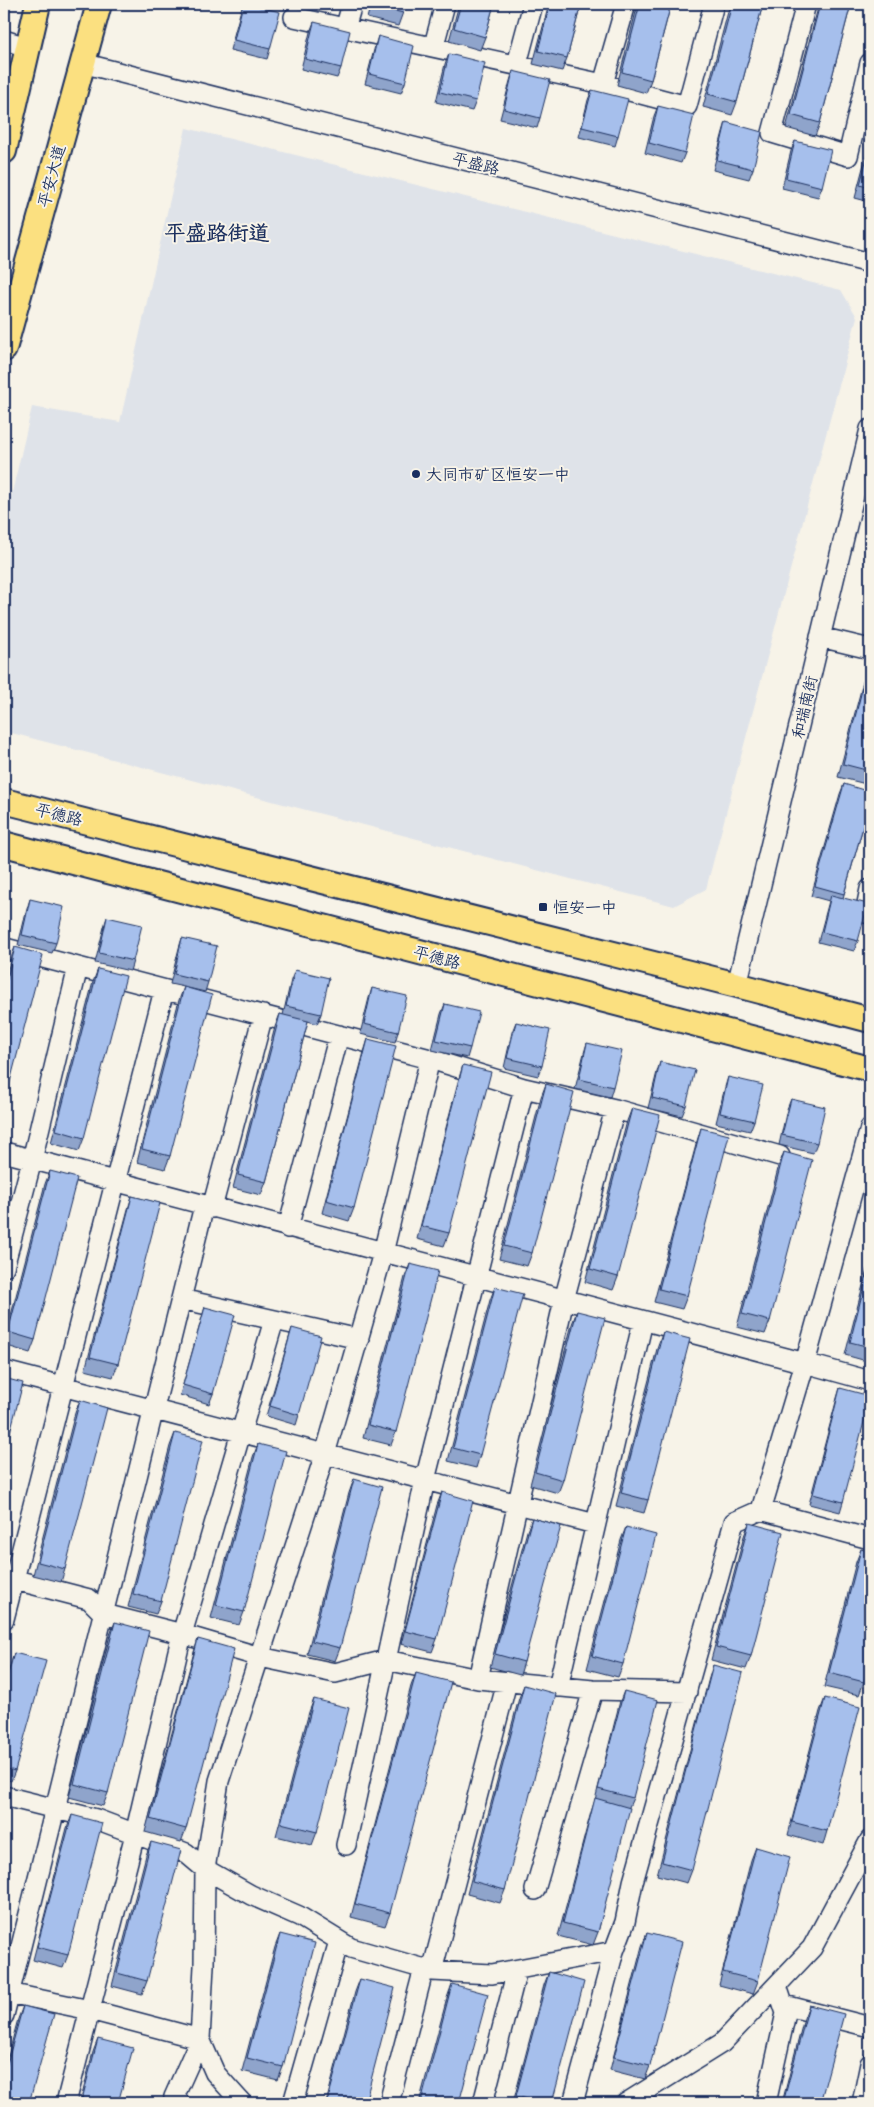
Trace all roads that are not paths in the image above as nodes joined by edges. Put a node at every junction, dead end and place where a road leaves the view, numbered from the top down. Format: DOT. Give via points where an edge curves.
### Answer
graph roads {
  1 [pos="38,4"];
  2 [pos="99,4"];
  3 [pos="352,4"];
  4 [pos="445,4"];
  5 [pos="533,4"];
  6 [pos="626,4"];
  7 [pos="714,4"];
  8 [pos="806,4"];
  9 [pos="294,16"];
  10 [pos="346,29"];
  11 [pos="4,40"];
  12 [pos="434,46"];
  13 [pos="27,47"];
  14 [pos="82,63"];
  15 [pos="517,64"];
  16 [pos="870,64"];
  17 [pos="603,84"];
  18 [pos="4,151"];
  19 [pos="870,263"];
  20 [pos="4,349"];
  21 [pos="870,429"];
  22 [pos="820,637"];
  23 [pos="870,649"];
  24 [pos="4,800"];
  25 [pos="4,844"];
  26 [pos="870,889"];
  27 [pos="870,914"];
  28 [pos="5,948"];
  29 [pos="78,967"];
  30 [pos="737,985"];
  31 [pos="164,990"];
  32 [pos="264,1016"];
  33 [pos="870,1020"];
  34 [pos="339,1035"];
  35 [pos="430,1059"];
  36 [pos="870,1069"];
  37 [pos="524,1088"];
  38 [pos="615,1109"];
  39 [pos="870,1128"];
  40 [pos="4,1152"];
  41 [pos="780,1156"];
  42 [pos="32,1160"];
  43 [pos="864,1178"];
  44 [pos="116,1182"];
  45 [pos="208,1207"];
  46 [pos="288,1228"];
  47 [pos="384,1253"];
  48 [pos="4,1267"];
  49 [pos="476,1278"];
  50 [pos="181,1299"];
  51 [pos="564,1300"];
  52 [pos="274,1320"];
  53 [pos="643,1321"];
  54 [pos="359,1339"];
  55 [pos="805,1364"];
  56 [pos="4,1372"];
  57 [pos="870,1380"];
  58 [pos="63,1387"];
  59 [pos="154,1410"];
  60 [pos="240,1432"];
  61 [pos="325,1454"];
  62 [pos="425,1480"];
  63 [pos="517,1504"];
  64 [pos="761,1510"];
  65 [pos="595,1524"];
  66 [pos="870,1539"];
  67 [pos="9,1578"];
  68 [pos="104,1614"];
  69 [pos="4,1619"];
  70 [pos="182,1634"];
  71 [pos="260,1657"];
  72 [pos="386,1660"];
  73 [pos="478,1679"];
  74 [pos="507,1682"];
  75 [pos="558,1687"];
  76 [pos="593,1690"];
  77 [pos="687,1692"];
  78 [pos="4,1796"];
  79 [pos="55,1809"];
  80 [pos="135,1834"];
  81 [pos="870,1840"];
  82 [pos="346,1845"];
  83 [pos="205,1869"];
  84 [pos="535,1890"];
  85 [pos="339,1941"];
  86 [pos="614,1950"];
  87 [pos="428,1970"];
  88 [pos="517,1970"];
  89 [pos="777,1986"];
  90 [pos="7,1993"];
  91 [pos="784,2005"];
  92 [pos="90,2010"];
  93 [pos="4,2015"];
  94 [pos="870,2027"];
  95 [pos="200,2039"];
  96 [pos="870,2064"];
  97 [pos="66,2103"];
  98 [pos="180,2103"];
  99 [pos="242,2103"];
  100 [pos="293,2103"];
  101 [pos="389,2103"];
  102 [pos="483,2103"];
  103 [pos="573,2103"];
  104 [pos="626,2103"];
  105 [pos="766,2103"];
  106 [pos="862,2103"];
  1 -- 13 [label="main road"];
  2 -- 14 [label="main road, 平安大道"];
  3 -- 10 [label="street"];
  4 -- 12 [label="street"];
  5 -- 15 [label="street"];
  6 -- 17 [label="street"];
  7 -- 17 [label="street" via="687,106"];
  8 -- 16 [label="street" via="772,133 848,156"];
  9 -- 10 [label="street"];
  10 -- 12 [label="street"];
  11 -- 13 [label="street"];
  12 -- 15 [label="street"];
  13 -- 18 [label="main road"];
  14 -- 19 [label="street, 平盛路"];
  14 -- 20 [label="main road, 平安大道"];
  15 -- 17 [label="street"];
  21 -- 22 [label="street, 和瑞南街"];
  22 -- 23 [label="street"];
  22 -- 30 [label="street, 和瑞南街"];
  24 -- 30 [label="main road, 平德路"];
  25 -- 36 [label="main road, 平德路"];
  26 -- 27 [label="street" via="865,913"];
  28 -- 29 [label="street"];
  29 -- 31 [label="street"];
  29 -- 42 [label="street"];
  30 -- 33 [label="main road, 平德路"];
  31 -- 32 [label="street"];
  31 -- 44 [label="street"];
  32 -- 34 [label="street"];
  32 -- 45 [label="street"];
  34 -- 35 [label="street"];
  34 -- 46 [label="street"];
  35 -- 37 [label="street"];
  35 -- 47 [label="street"];
  37 -- 38 [label="street"];
  37 -- 49 [label="street"];
  38 -- 41 [label="street"];
  38 -- 51 [label="street"];
  39 -- 43 [label="street"];
  40 -- 42 [label="street"];
  42 -- 44 [label="street"];
  42 -- 48 [label="street"];
  43 -- 55 [label="street"];
  44 -- 45 [label="street"];
  44 -- 58 [label="street"];
  45 -- 46 [label="street"];
  45 -- 50 [label="street"];
  46 -- 47 [label="street"];
  47 -- 49 [label="street"];
  47 -- 54 [label="street"];
  49 -- 51 [label="street"];
  49 -- 62 [label="street"];
  50 -- 52 [label="street"];
  50 -- 59 [label="street"];
  51 -- 53 [label="street"];
  51 -- 63 [label="street"];
  52 -- 54 [label="street"];
  52 -- 60 [label="street"];
  53 -- 55 [label="street"];
  53 -- 65 [label="street"];
  54 -- 61 [label="street"];
  55 -- 57 [label="street"];
  55 -- 64 [label="street"];
  56 -- 58 [label="street"];
  58 -- 59 [label="street"];
  58 -- 67 [label="street"];
  59 -- 60 [label="street"];
  59 -- 68 [label="street"];
  60 -- 61 [label="street"];
  60 -- 70 [label="street"];
  61 -- 62 [label="street"];
  61 -- 71 [label="street"];
  62 -- 63 [label="street"];
  62 -- 72 [label="street"];
  63 -- 65 [label="street"];
  63 -- 73 [label="street"];
  64 -- 66 [label="street"];
  64 -- 77 [label="street" via="734,1522"];
  65 -- 75 [label="street"];
  67 -- 68 [label="street" via="89,1599"];
  67 -- 69 [label="street"];
  68 -- 70 [label="street"];
  68 -- 79 [label="street"];
  70 -- 71 [label="street"];
  70 -- 80 [label="street"];
  71 -- 72 [label="street" via="335,1673"];
  71 -- 83 [label="street" via="219,1781"];
  72 -- 73 [label="street"];
  72 -- 82 [label="street"];
  73 -- 74 [label="street"];
  74 -- 75 [label="street"];
  74 -- 87 [label="street"];
  75 -- 76 [label="street"];
  76 -- 77 [label="street"];
  76 -- 84 [label="street"];
  77 -- 86 [label="street" via="633,1882 625,1922"];
  78 -- 79 [label="street"];
  79 -- 80 [label="street" via="96,1819"];
  79 -- 90 [label="street"];
  80 -- 83 [label="street" via="186,1853"];
  80 -- 92 [label="street"];
  81 -- 89 [label="street" via="812,1948"];
  83 -- 85 [label="street" via="251,1895 299,1916"];
  83 -- 95 [label="street"];
  85 -- 87 [label="street" via="351,1948"];
  85 -- 100 [label="street"];
  86 -- 88 [label="street"];
  86 -- 103 [label="street"];
  87 -- 88 [label="street" via="492,1974"];
  87 -- 101 [label="street"];
  88 -- 102 [label="street"];
  89 -- 91 [label="street"];
  89 -- 104 [label="street" via="722,2043"];
  90 -- 92 [label="street"];
  90 -- 93 [label="street"];
  91 -- 94 [label="street"];
  91 -- 105 [label="street" via="786,2012"];
  92 -- 95 [label="street"];
  92 -- 97 [label="street"];
  95 -- 98 [label="street" via="174,2097"];
  95 -- 99 [label="street" via="215,2073"];
  96 -- 106 [label="street"];
}
